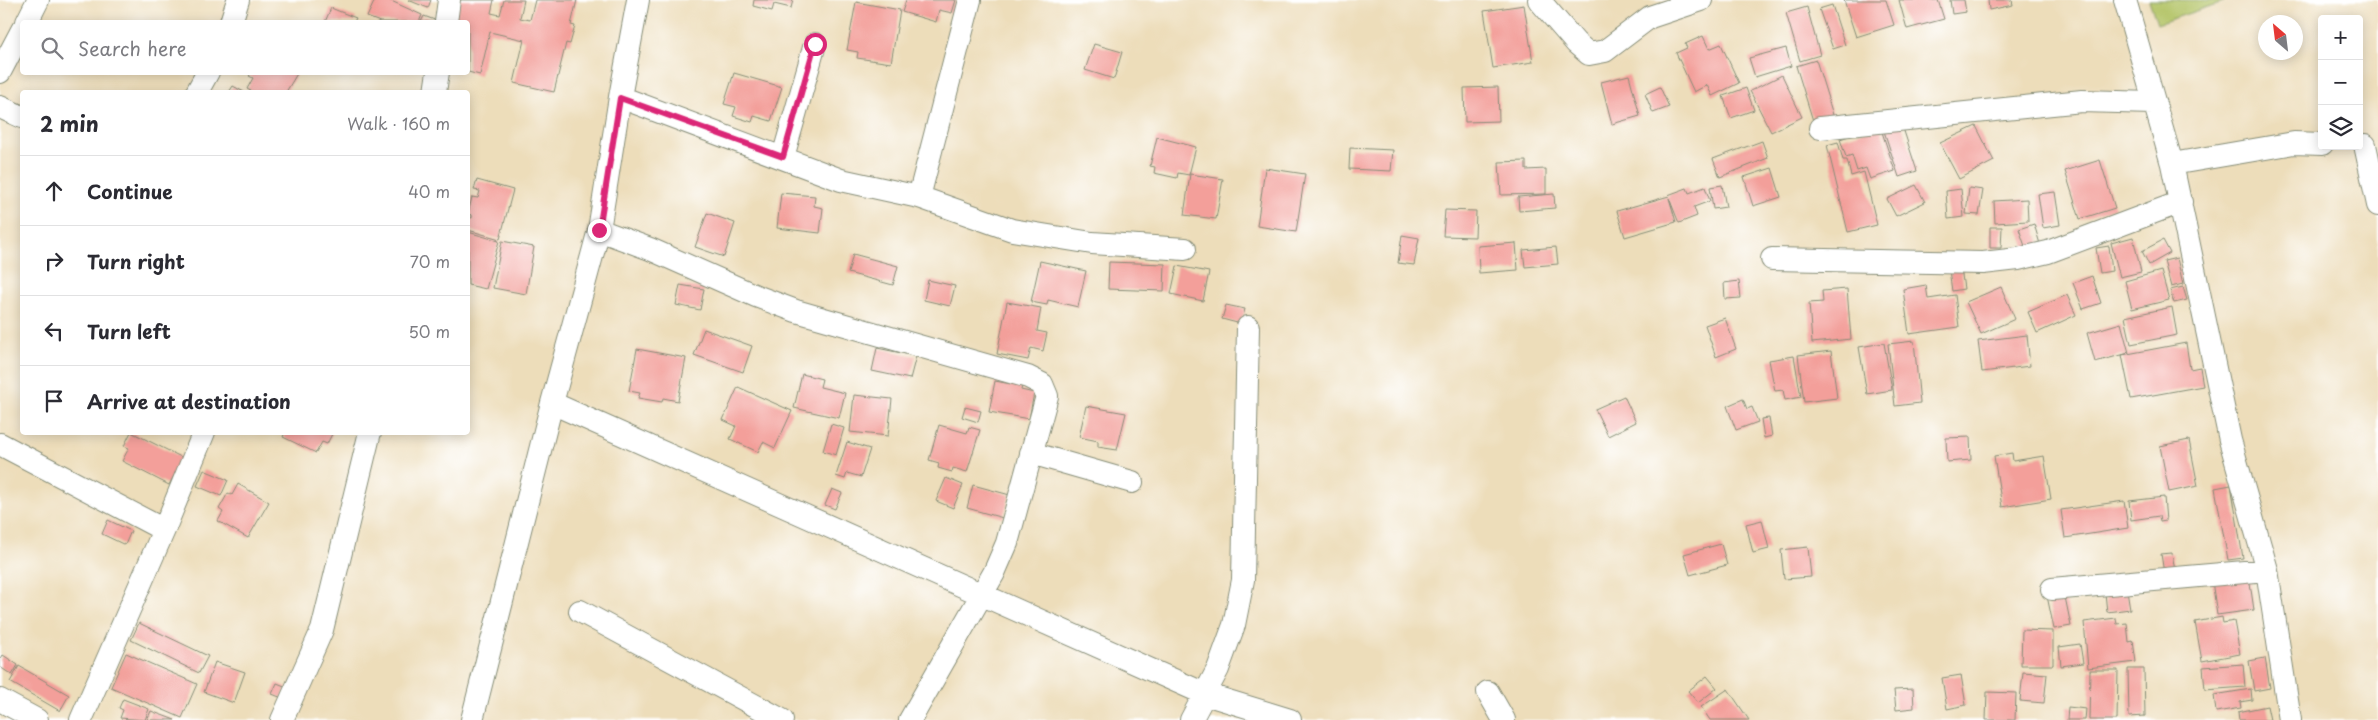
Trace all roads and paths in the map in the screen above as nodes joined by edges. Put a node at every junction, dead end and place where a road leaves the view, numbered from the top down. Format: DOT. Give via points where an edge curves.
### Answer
graph roads {
  1 [pos="38,0"];
  2 [pos="238,0"];
  3 [pos="449,0"];
  4 [pos="638,0"];
  5 [pos="970,0"];
  6 [pos="1539,0"];
  7 [pos="1701,0"];
  8 [pos="2125,0"];
  9 [pos="28,20"];
  10 [pos="232,20"];
  11 [pos="446,20"];
  12 [pos="20,34"];
  13 [pos="815,44"];
  14 [pos="0,72"];
  15 [pos="206,75"];
  16 [pos="438,75"];
  17 [pos="198,90"];
  18 [pos="435,90"];
  19 [pos="620,98"];
  20 [pos="2153,104"];
  21 [pos="0,107"];
  22 [pos="20,116"];
  23 [pos="1820,128"];
  24 [pos="2318,144"];
  25 [pos="2367,145"];
  26 [pos="783,157"];
  27 [pos="2172,164"];
  28 [pos="919,197"];
  29 [pos="2181,202"];
  30 [pos="2378,205"];
  31 [pos="599,230"];
  32 [pos="1185,248"];
  33 [pos="1772,259"];
  34 [pos="1248,328"];
  35 [pos="552,403"];
  36 [pos="203,435"];
  37 [pos="369,435"];
  38 [pos="0,444"];
  39 [pos="1032,453"];
  40 [pos="1132,482"];
  41 [pos="164,530"];
  42 [pos="2267,570"];
  43 [pos="2052,589"];
  44 [pos="981,595"];
  45 [pos="580,611"];
  46 [pos="1488,692"];
  47 [pos="1205,694"];
  48 [pos="0,700"];
  49 [pos="37,720"];
  50 [pos="81,720"];
  51 [pos="282,720"];
  52 [pos="472,720"];
  53 [pos="782,720"];
  54 [pos="910,720"];
  55 [pos="1191,720"];
  56 [pos="1290,720"];
  57 [pos="1504,720"];
  58 [pos="2290,720"];
  1 -- 9 [label="street"];
  2 -- 10 [label="street"];
  3 -- 11 [label="street"];
  4 -- 19 [label="street"];
  5 -- 28 [label="street"];
  6 -- 7 [label="street" via="1589,54 1605,51 1650,16"];
  8 -- 20 [label="street"];
  12 -- 14 [label="street"];
  13 -- 26 [label="street"];
  15 -- 17 [label="street"];
  16 -- 18 [label="street"];
  19 -- 26 [label="street"];
  19 -- 31 [label="street"];
  20 -- 23 [label="street" via="2082,101"];
  20 -- 27 [label="street"];
  21 -- 22 [label="street"];
  24 -- 27 [label="street" via="2294,143"];
  25 -- 30 [label="street"];
  26 -- 28 [label="street" via="841,180"];
  27 -- 29 [label="street"];
  28 -- 32 [label="street" via="1012,230 1092,243"];
  29 -- 33 [label="street" via="2048,252 2018,259 1983,263"];
  29 -- 42 [label="street" via="2230,440"];
  31 -- 35 [label="street"];
  31 -- 39 [label="street" via="796,311 1028,377 1042,384 1048,396"];
  34 -- 47 [label="street" via="1243,580 1234,625 1218,670"];
  35 -- 44 [label="street"];
  35 -- 52 [label="street"];
  36 -- 41 [label="street"];
  37 -- 51 [label="street" via="322,630"];
  38 -- 41 [label="street"];
  39 -- 40 [label="street"];
  39 -- 44 [label="street" via="1007,543"];
  41 -- 50 [label="street"];
  42 -- 43 [label="street"];
  42 -- 58 [label="street"];
  44 -- 47 [label="street"];
  44 -- 54 [label="street"];
  45 -- 53 [label="street"];
  46 -- 57 [label="street"];
  47 -- 55 [label="street"];
  47 -- 56 [label="street"];
  48 -- 49 [label="street"];
}
